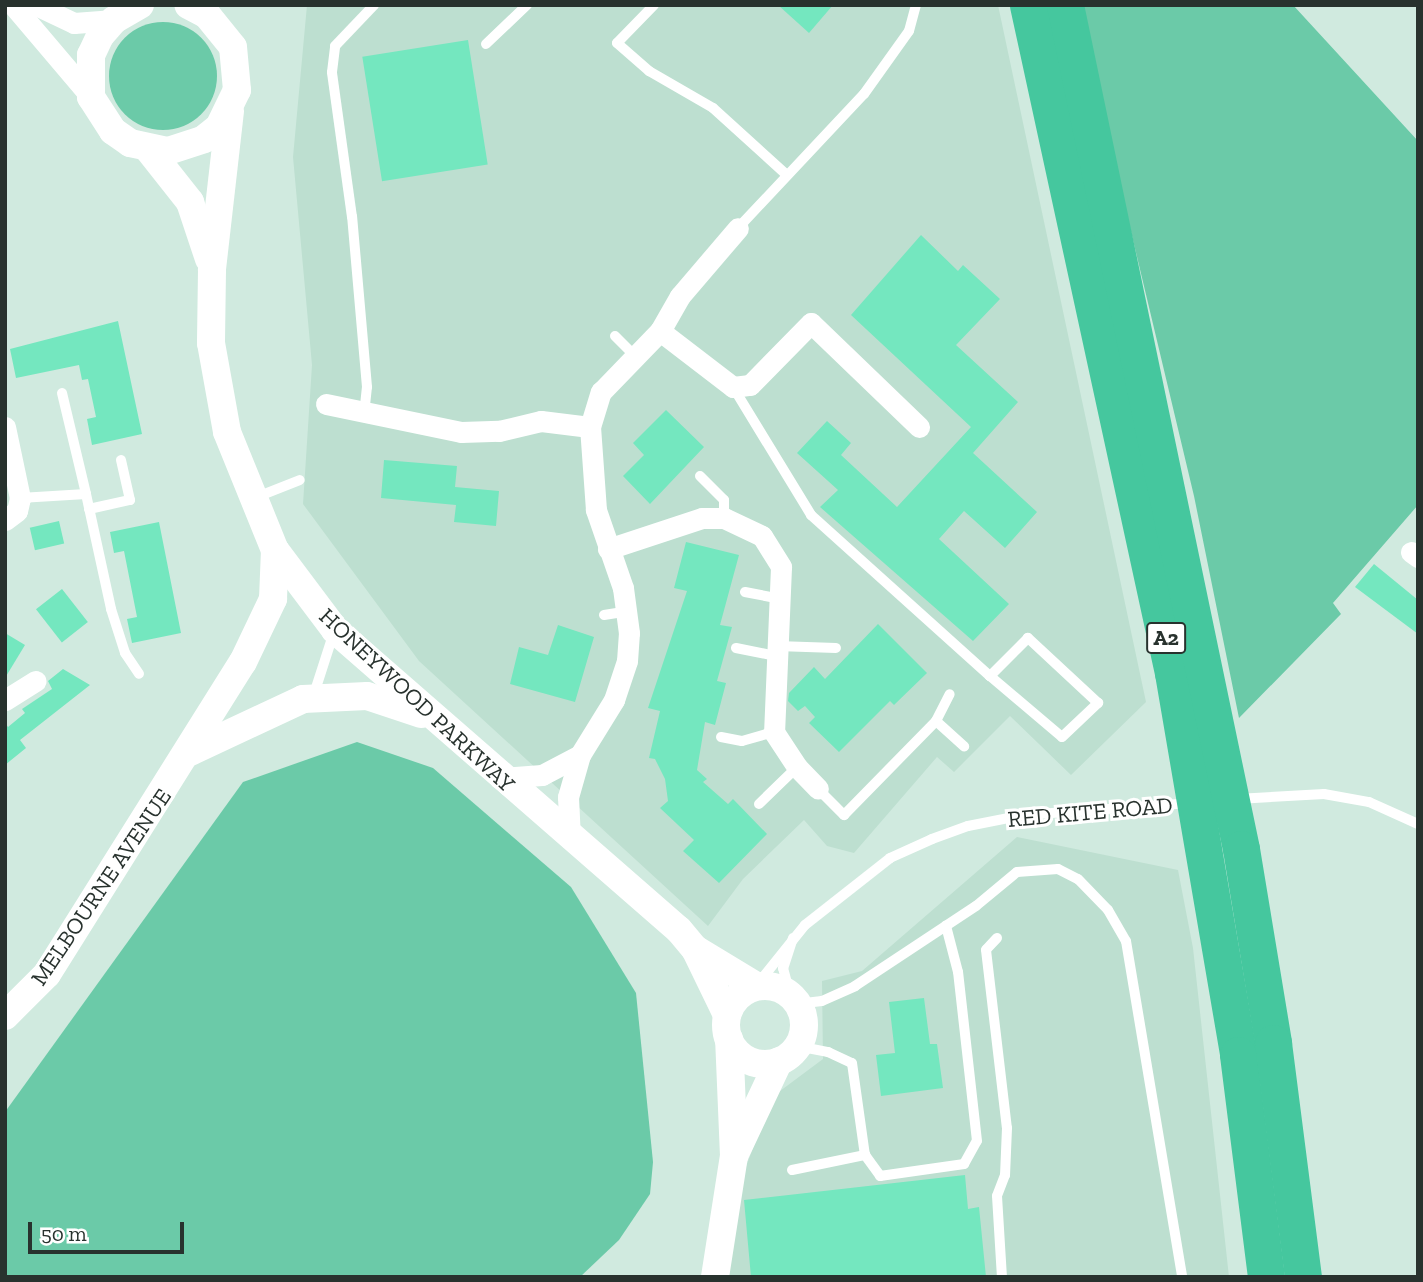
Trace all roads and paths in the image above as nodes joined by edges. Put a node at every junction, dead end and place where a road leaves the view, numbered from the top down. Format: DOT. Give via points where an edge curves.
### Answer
graph roads {
  1 [pos="13,5"];
  2 [pos="36,5"];
  3 [pos="140,5"];
  4 [pos="188,5"];
  5 [pos="374,5"];
  6 [pos="527,5"];
  7 [pos="654,5"];
  8 [pos="916,5"];
  9 [pos="1028,5"];
  10 [pos="1065,5"];
  11 [pos="225,17"];
  12 [pos="114,20"];
  13 [pos="486,44"];
  14 [pos="91,97"];
  15 [pos="229,111"];
  16 [pos="149,149"];
  17 [pos="788,174"];
  18 [pos="738,228"];
  19 [pos="212,271"];
  20 [pos="660,331"];
  21 [pos="615,336"];
  22 [pos="636,357"];
  23 [pos="733,387"];
  24 [pos="62,393"];
  25 [pos="326,404"];
  26 [pos="364,415"];
  27 [pos="5,427"];
  28 [pos="590,427"];
  29 [pos="919,427"];
  30 [pos="121,460"];
  31 [pos="701,476"];
  32 [pos="300,480"];
  33 [pos="86,494"];
  34 [pos="20,498"];
  35 [pos="251,499"];
  36 [pos="89,509"];
  37 [pos="724,518"];
  38 [pos="5,520"];
  39 [pos="608,549"];
  40 [pos="275,550"];
  41 [pos="745,592"];
  42 [pos="782,599"];
  43 [pos="628,611"];
  44 [pos="604,615"];
  45 [pos="335,630"];
  46 [pos="736,648"];
  47 [pos="836,648"];
  48 [pos="777,651"];
  49 [pos="139,674"];
  50 [pos="990,676"];
  51 [pos="35,681"];
  52 [pos="950,694"];
  53 [pos="313,697"];
  54 [pos="5,700"];
  55 [pos="430,717"];
  56 [pos="936,721"];
  57 [pos="774,732"];
  58 [pos="721,737"];
  59 [pos="964,746"];
  60 [pos="190,752"];
  61 [pos="580,755"];
  62 [pos="797,767"];
  63 [pos="499,778"];
  64 [pos="818,789"];
  65 [pos="758,804"];
  66 [pos="1418,824"];
  67 [pos="570,839"];
  68 [pos="946,926"];
  69 [pos="997,938"];
  70 [pos="793,939"];
  71 [pos="695,949"];
  72 [pos="756,986"];
  73 [pos="790,994"];
  74 [pos="5,1016"];
  75 [pos="728,1027"];
  76 [pos="788,1054"];
  77 [pos="734,1156"];
  78 [pos="865,1156"];
  79 [pos="792,1170"];
  80 [pos="715,1277"];
  81 [pos="1002,1277"];
  82 [pos="1182,1277"];
  83 [pos="1266,1277"];
  84 [pos="1303,1277"];
  1 -- 14 [label="street"];
  2 -- 12 [label="street" via="74,23"];
  3 -- 12 [label="street"];
  4 -- 11 [label="street"];
  5 -- 26 [label="lane" via="335,47 332,72 352,217 367,387"];
  6 -- 13 [label="lane"];
  7 -- 17 [label="lane" via="617,43 649,71 713,108"];
  8 -- 17 [label="lane" via="909,31 864,94"];
  9 -- 83 [label="highway, A2" via="1174,673 1236,1042"];
  10 -- 84 [label="highway, A2" via="1241,849 1273,1043"];
  11 -- 15 [label="street, HONEYWOOD PARKWAY" via="238,68"];
  12 -- 14 [label="street" via="91,55"];
  14 -- 16 [label="street" via="113,131"];
  15 -- 16 [label="street" via="219,127 195,143 168,151"];
  15 -- 19 [label="street, HONEYWOOD PARKWAY"];
  16 -- 19 [label="street, HONEYWOOD PARKWAY" via="190,202 205,236"];
  17 -- 18 [label="lane"];
  18 -- 20 [label="street" via="680,296"];
  19 -- 35 [label="street, HONEYWOOD PARKWAY" via="215,384"];
  20 -- 22 [label="street"];
  20 -- 23 [label="street"];
  21 -- 22 [label="lane"];
  22 -- 28 [label="street" via="601,392"];
  23 -- 29 [label="street" via="750,385 811,323"];
  23 -- 50 [label="lane" via="811,515"];
  24 -- 33 [label="lane"];
  25 -- 26 [label="street"];
  26 -- 28 [label="street" via="461,432 499,431 541,421"];
  27 -- 34 [label="street"];
  28 -- 39 [label="street" via="591,475"];
  30 -- 36 [label="lane" via="130,500"];
  31 -- 37 [label="lane" via="724,500"];
  32 -- 35 [label="lane"];
  33 -- 34 [label="lane"];
  33 -- 36 [label="lane"];
  34 -- 38 [label="street" via="17,511"];
  35 -- 40 [label="street, HONEYWOOD PARKWAY"];
  36 -- 49 [label="lane" via="111,608 125,653"];
  37 -- 39 [label="street" via="686,520"];
  37 -- 42 [label="street" via="750,527 774,550 781,567"];
  39 -- 43 [label="street"];
  40 -- 45 [label="street, HONEYWOOD PARKWAY"];
  40 -- 60 [label="street, MELBOURNE AVENUE" via="273,599 257,636"];
  41 -- 42 [label="lane"];
  42 -- 48 [label="street"];
  43 -- 44 [label="lane"];
  43 -- 61 [label="street" via="627,661 620,683"];
  45 -- 53 [label="lane"];
  45 -- 55 [label="street, HONEYWOOD PARKWAY"];
  46 -- 48 [label="lane"];
  47 -- 48 [label="lane"];
  48 -- 57 [label="street"];
  50 -- 50 [label="lane" via="1028,638 1098,703 1062,737"];
  51 -- 54 [label="street"];
  52 -- 56 [label="lane"];
  53 -- 55 [label="street" via="367,696"];
  53 -- 60 [label="street" via="286,704"];
  55 -- 63 [label="street, HONEYWOOD PARKWAY"];
  56 -- 59 [label="lane"];
  56 -- 64 [label="lane" via="844,815"];
  57 -- 58 [label="lane" via="742,741"];
  57 -- 62 [label="street"];
  60 -- 74 [label="street, MELBOURNE AVENUE" via="47,974"];
  61 -- 63 [label="street" via="542,775"];
  61 -- 67 [label="street" via="568,797"];
  62 -- 64 [label="street"];
  62 -- 65 [label="lane"];
  63 -- 67 [label="street, HONEYWOOD PARKWAY"];
  66 -- 70 [label="lane, RED KITE ROAD" via="1369,802 1324,794 1024,815 968,826 890,858"];
  67 -- 71 [label="street, HONEYWOOD PARKWAY" via="679,930"];
  68 -- 73 [label="lane" via="855,986 822,1001 805,1003"];
  68 -- 78 [label="lane" via="958,972 977,1141 964,1164 880,1176"];
  68 -- 82 [label="lane" via="1017,872 1037,867 1058,869 1078,879 1108,910 1126,941"];
  69 -- 81 [label="lane" via="986,950 1007,1128 1005,1175 997,1196"];
  70 -- 72 [label="lane, RED KITE ROAD"];
  70 -- 73 [label="lane" via="783,968"];
  71 -- 72 [label="street, HONEYWOOD PARKWAY"];
  71 -- 75 [label="street, HONEYWOOD PARKWAY"];
  72 -- 73 [label="street" via="768,985"];
  72 -- 75 [label="street" via="737,997"];
  73 -- 76 [label="street" via="804,1026"];
  75 -- 76 [label="street" via="752,1062"];
  75 -- 77 [label="street, HONEYWOOD PARKWAY"];
  76 -- 77 [label="street, HONEYWOOD PARKWAY"];
  76 -- 78 [label="lane" via="828,1052 852,1063"];
  77 -- 80 [label="street, HONEYWOOD PARKWAY"];
  78 -- 79 [label="lane"];
}
